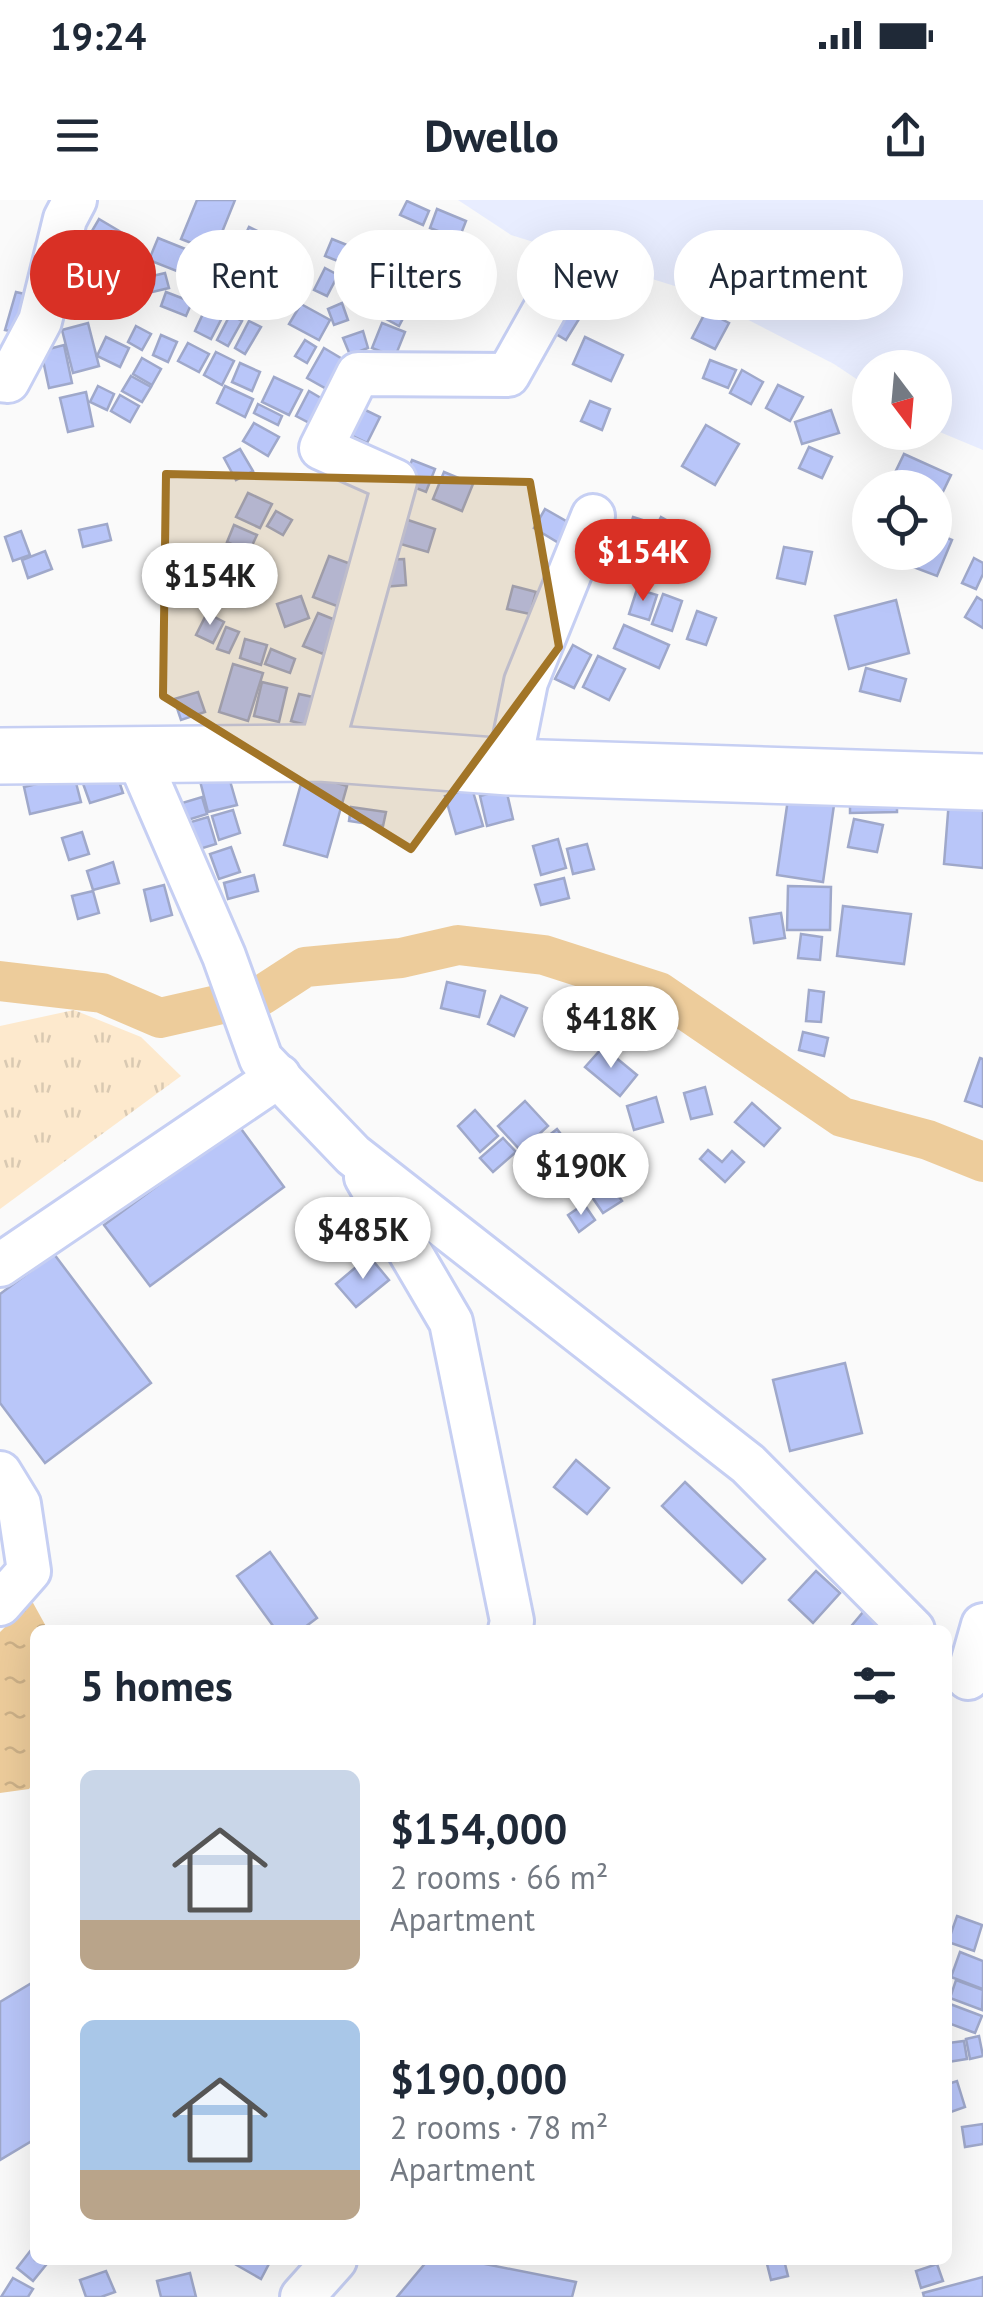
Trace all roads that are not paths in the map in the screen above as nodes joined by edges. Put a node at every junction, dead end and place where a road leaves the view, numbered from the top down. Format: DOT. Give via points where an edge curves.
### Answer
graph roads {
  1 [pos="76,200"];
  2 [pos="539,320"];
  3 [pos="0,380"];
  4 [pos="593,516"];
  5 [pos="320,753"];
  6 [pos="137,755"];
  7 [pos="0,756"];
  8 [pos="509,767"];
  9 [pos="983,782"];
  10 [pos="270,1068"];
  11 [pos="353,1155"];
  12 [pos="0,1265"];
  13 [pos="0,1473"];
  14 [pos="0,1604"];
  15 [pos="983,1624"];
  16 [pos="511,1625"];
  17 [pos="908,1625"];
  18 [pos="966,1676"];
  19 [pos="331,2265"];
  20 [pos="302,2297"];
  1 -- 3 [label="street" via="65,219 40,321 8,381"];
  2 -- 5 [label="street" via="508,375 358,374 322,448 395,480"];
  4 -- 8 [label="street" via="526,682"];
  5 -- 6 [label="main road"];
  5 -- 8 [label="main road"];
  6 -- 7 [label="main road"];
  6 -- 10 [label="street"];
  8 -- 9 [label="main road"];
  10 -- 11 [label="street"];
  10 -- 12 [label="street"];
  11 -- 16 [label="street" via="452,1322"];
  11 -- 17 [label="street" via="748,1464"];
  13 -- 14 [label="street" via="19,1504 29,1571"];
  15 -- 18 [label="street"];
  19 -- 20 [label="street"];
}
